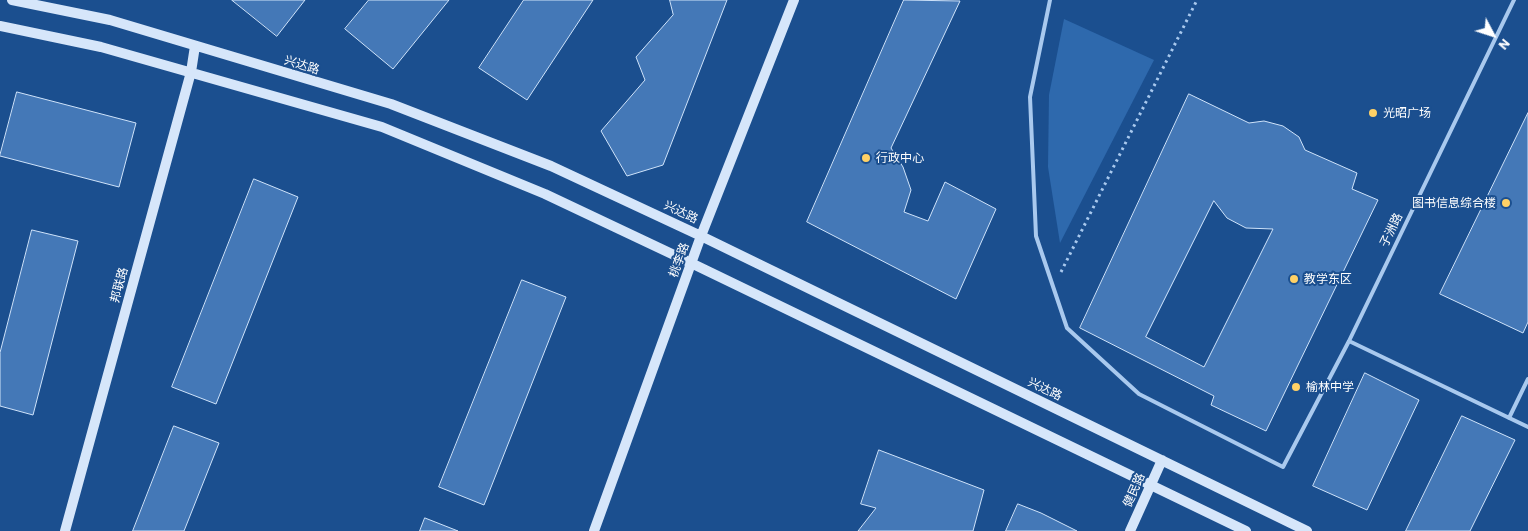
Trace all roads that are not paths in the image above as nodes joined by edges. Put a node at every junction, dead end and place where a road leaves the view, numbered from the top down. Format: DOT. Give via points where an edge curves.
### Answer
graph roads {
  1 [pos="12,0"];
  2 [pos="794,0"];
  3 [pos="1050,0"];
  4 [pos="1514,0"];
  5 [pos="0,26"];
  6 [pos="195,46"];
  7 [pos="191,72"];
  8 [pos="701,236"];
  9 [pos="691,263"];
  10 [pos="1349,341"];
  11 [pos="1528,379"];
  12 [pos="1510,418"];
  13 [pos="1528,427"];
  14 [pos="1162,460"];
  15 [pos="1150,484"];
  16 [pos="65,531"];
  17 [pos="594,531"];
  18 [pos="1130,531"];
  19 [pos="1246,531"];
  20 [pos="1307,531"];
  1 -- 6 [label="main road, 兴达路" via="110,20"];
  2 -- 8 [label="main road, 桃李路"];
  3 -- 10 [label="lane, 子洲路" via="1030,96 1036,236 1067,328 1139,394 1283,467"];
  4 -- 10 [label="lane, 子洲路"];
  5 -- 7 [label="main road" via="101,46"];
  6 -- 7 [label="main road, 邦联路"];
  6 -- 8 [label="main road, 兴达路" via="391,104 551,166"];
  7 -- 9 [label="main road" via="382,127 545,194"];
  7 -- 16 [label="main road, 邦联路"];
  8 -- 9 [label="main road, 桃李路"];
  8 -- 14 [label="main road, 兴达路"];
  9 -- 15 [label="main road"];
  9 -- 17 [label="main road, 桃李路"];
  10 -- 12 [label="lane"];
  11 -- 12 [label="lane"];
  12 -- 13 [label="lane"];
  14 -- 15 [label="main road, 健民路"];
  14 -- 20 [label="main road, 兴达路"];
  15 -- 18 [label="main road, 健民路"];
  15 -- 19 [label="main road"];
}
